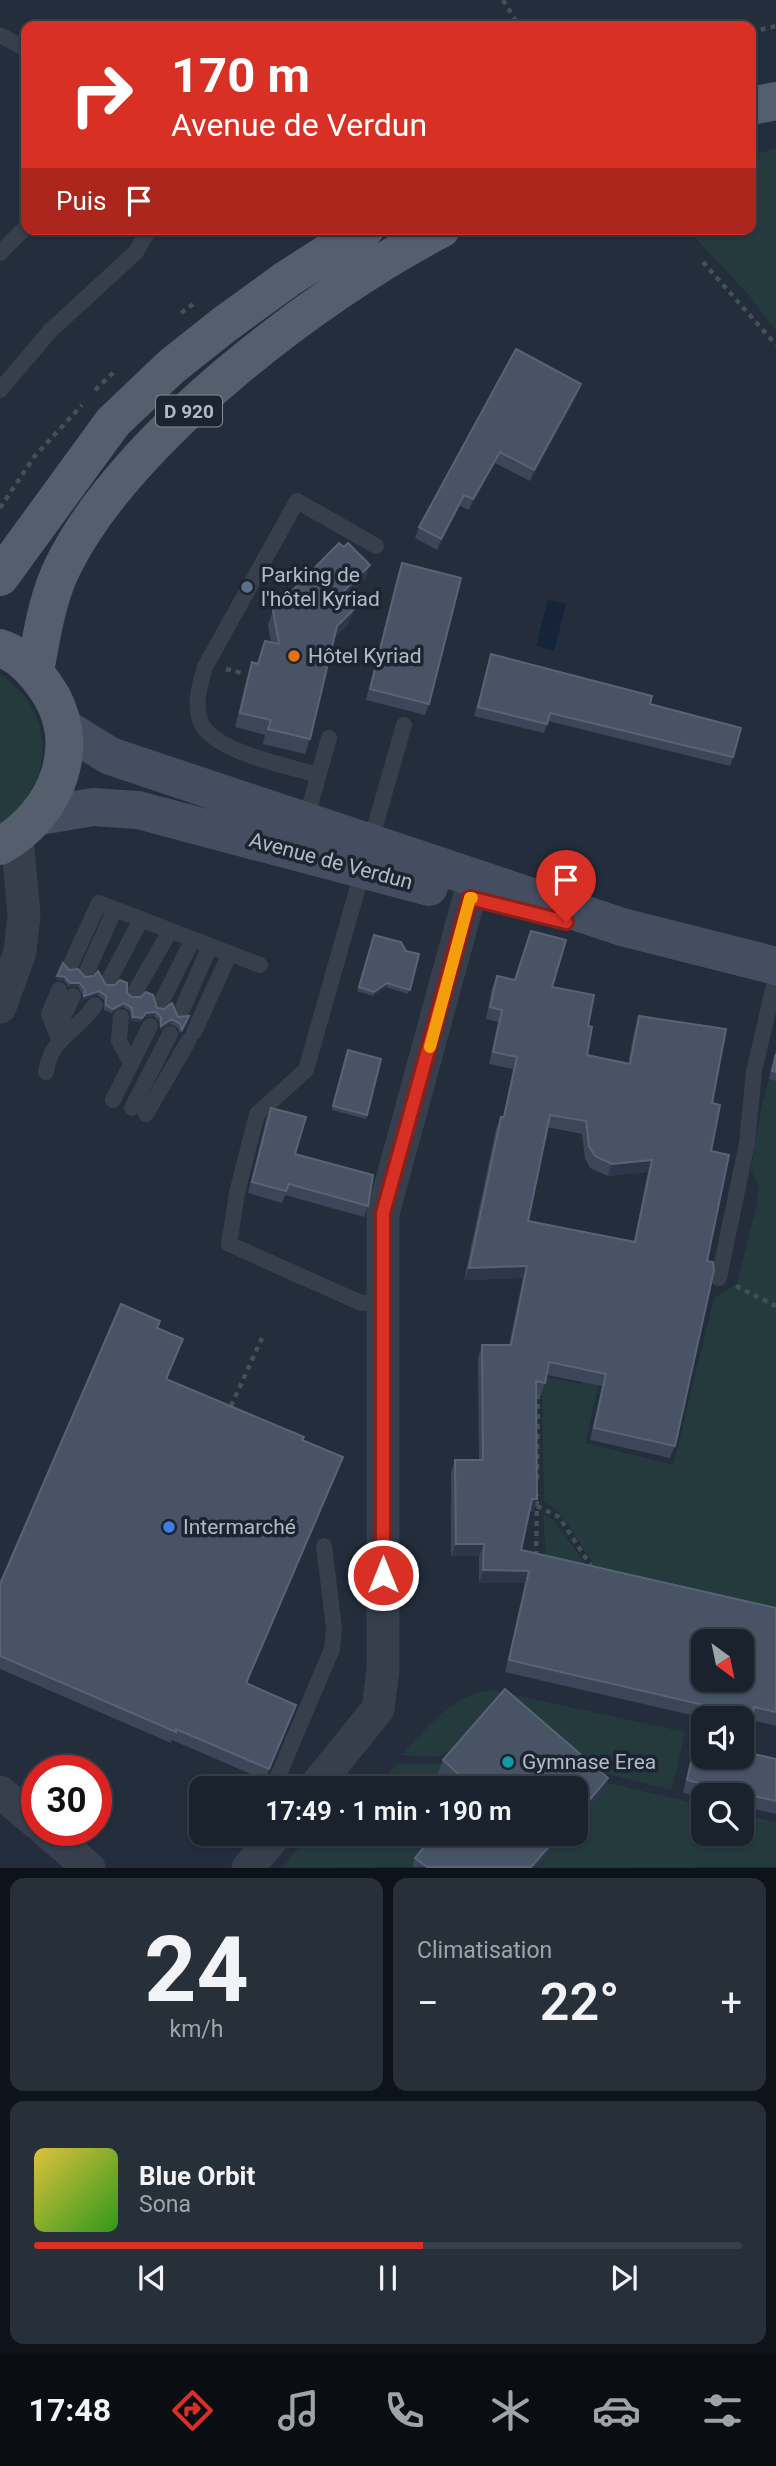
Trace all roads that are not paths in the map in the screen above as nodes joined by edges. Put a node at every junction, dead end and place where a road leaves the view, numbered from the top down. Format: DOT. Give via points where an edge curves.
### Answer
graph roads {
  1 [pos="0,35"];
  2 [pos="21,46"];
  3 [pos="776,101"];
  4 [pos="756,105"];
  5 [pos="21,232"];
  6 [pos="146,235"];
  7 [pos="356,235"];
  8 [pos="432,235"];
  9 [pos="0,253"];
  10 [pos="0,390"];
  11 [pos="376,546"];
  12 [pos="0,577"];
  13 [pos="0,648"];
  14 [pos="35,671"];
  15 [pos="404,725"];
  16 [pos="63,727"];
  17 [pos="329,738"];
  18 [pos="319,775"];
  19 [pos="19,833"];
  20 [pos="301,837"];
  21 [pos="366,857"];
  22 [pos="470,898"];
  23 [pos="115,909"];
  24 [pos="141,920"];
  25 [pos="0,926"];
  26 [pos="622,928"];
  27 [pos="170,931"];
  28 [pos="192,939"];
  29 [pos="210,946"];
  30 [pos="230,953"];
  31 [pos="71,964"];
  32 [pos="260,965"];
  33 [pos="776,966"];
  34 [pos="87,971"];
  35 [pos="776,977"];
  36 [pos="109,980"];
  37 [pos="135,992"];
  38 [pos="66,993"];
  39 [pos="5,994"];
  40 [pos="161,1003"];
  41 [pos="95,1005"];
  42 [pos="181,1012"];
  43 [pos="121,1017"];
  44 [pos="150,1026"];
  45 [pos="170,1034"];
  46 [pos="60,1039"];
  47 [pos="131,1063"];
  48 [pos="46,1072"];
  49 [pos="113,1100"];
  50 [pos="719,1278"];
  51 [pos="383,1302"];
  52 [pos="324,1546"];
  53 [pos="278,1776"];
  54 [pos="324,1776"];
  55 [pos="0,1793"];
  56 [pos="21,1810"];
  57 [pos="64,1846"];
  58 [pos="250,1846"];
  59 [pos="266,1846"];
  60 [pos="89,1867"];
  61 [pos="241,1867"];
  62 [pos="248,1867"];
  1 -- 2 [label="lane"];
  3 -- 4 [label="main road"];
  5 -- 9 [label="lane"];
  6 -- 10 [label="lane" via="136,252 50,331"];
  7 -- 12 [label="main road, D 920" via="225,324 113,422"];
  8 -- 14 [label="main road, D 920" via="296,322 195,405 129,470 91,518 63,565 46,612"];
  11 -- 18 [label="lane" via="297,501 205,667 197,692 201,722 217,741"];
  13 -- 14 [label="main road"];
  14 -- 16 [label="main road" via="53,697"];
  15 -- 21 [label="lane"];
  16 -- 19 [label="main road" via="64,755 56,789"];
  16 -- 20 [label="main road, Avenue de Verdun" via="110,756"];
  17 -- 18 [label="lane"];
  18 -- 20 [label="lane"];
  19 -- 20 [label="main road, Avenue de Verdun" via="93,807"];
  19 -- 39 [label="street" via="24,915 20,952"];
  20 -- 21 [label="main road, Avenue de Verdun"];
  21 -- 22 [label="main road, Avenue de Verdun"];
  21 -- 26 [label="main road, Avenue de Verdun"];
  21 -- 51 [label="lane" via="306,1070 257,1114 229,1244 361,1303"];
  22 -- 26 [label="main road, Avenue de Verdun" via="566,922"];
  22 -- 51 [label="street" via="383,1213"];
  23 -- 24 [label="lane"];
  23 -- 31 [label="lane" via="99,904"];
  23 -- 34 [label="lane"];
  24 -- 27 [label="lane"];
  24 -- 36 [label="lane"];
  25 -- 39 [label="street"];
  26 -- 33 [label="main road, Avenue de Verdun"];
  27 -- 28 [label="lane"];
  27 -- 37 [label="lane"];
  28 -- 29 [label="lane"];
  28 -- 40 [label="lane"];
  29 -- 30 [label="lane"];
  29 -- 42 [label="lane"];
  30 -- 32 [label="lane"];
  30 -- 45 [label="lane" via="192,1036 139,1111"];
  35 -- 50 [label="lane" via="754,1071 747,1143"];
  38 -- 46 [label="lane"];
  41 -- 46 [label="lane" via="85,1020"];
  43 -- 47 [label="lane" via="118,1041"];
  44 -- 47 [label="lane"];
  46 -- 48 [label="lane"];
  47 -- 49 [label="lane"];
  51 -- 54 [label="street" via="383,1656 378,1709"];
  52 -- 53 [label="lane" via="334,1628 332,1649"];
  55 -- 56 [label="street"];
  57 -- 60 [label="street"];
  58 -- 61 [label="lane"];
  59 -- 62 [label="street"];
}
